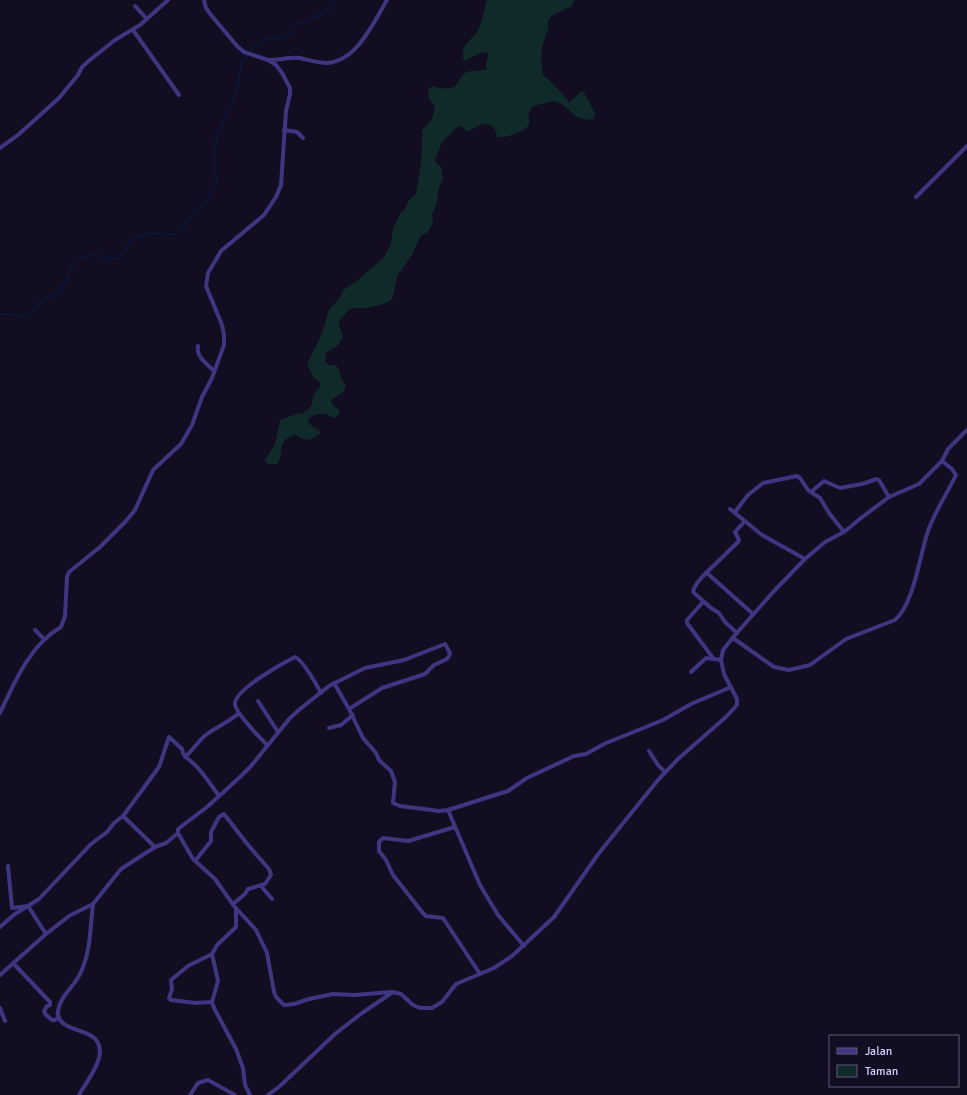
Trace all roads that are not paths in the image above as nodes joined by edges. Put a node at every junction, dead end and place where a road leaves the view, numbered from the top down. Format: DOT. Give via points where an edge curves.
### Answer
graph roads {
  1 [pos="168,0"];
  2 [pos="204,0"];
  3 [pos="387,0"];
  4 [pos="135,6"];
  5 [pos="147,19"];
  6 [pos="133,30"];
  7 [pos="268,60"];
  8 [pos="179,95"];
  9 [pos="284,130"];
  10 [pos="303,138"];
  11 [pos="967,146"];
  12 [pos="0,148"];
  13 [pos="916,197"];
  14 [pos="198,346"];
  15 [pos="214,371"];
  16 [pos="967,430"];
  17 [pos="942,461"];
  18 [pos="811,492"];
  19 [pos="889,498"];
  20 [pos="730,509"];
  21 [pos="735,512"];
  22 [pos="745,521"];
  23 [pos="844,532"];
  24 [pos="805,559"];
  25 [pos="705,574"];
  26 [pos="703,602"];
  27 [pos="753,614"];
  28 [pos="35,630"];
  29 [pos="737,633"];
  30 [pos="733,638"];
  31 [pos="44,640"];
  32 [pos="713,658"];
  33 [pos="721,660"];
  34 [pos="691,672"];
  35 [pos="334,683"];
  36 [pos="731,687"];
  37 [pos="322,693"];
  38 [pos="258,701"];
  39 [pos="349,709"];
  40 [pos="0,712"];
  41 [pos="239,713"];
  42 [pos="352,715"];
  43 [pos="329,728"];
  44 [pos="278,732"];
  45 [pos="267,745"];
  46 [pos="649,751"];
  47 [pos="185,757"];
  48 [pos="665,772"];
  49 [pos="219,796"];
  50 [pos="448,810"];
  51 [pos="123,816"];
  52 [pos="455,827"];
  53 [pos="178,833"];
  54 [pos="155,846"];
  55 [pos="195,861"];
  56 [pos="8,866"];
  57 [pos="261,886"];
  58 [pos="272,899"];
  59 [pos="93,904"];
  60 [pos="28,906"];
  61 [pos="234,906"];
  62 [pos="0,927"];
  63 [pos="46,934"];
  64 [pos="524,946"];
  65 [pos="212,954"];
  66 [pos="12,963"];
  67 [pos="480,974"];
  68 [pos="0,975"];
  69 [pos="393,992"];
  70 [pos="212,1002"];
  71 [pos="0,1008"];
  72 [pos="59,1017"];
  73 [pos="5,1021"];
  74 [pos="79,1095"];
  75 [pos="190,1095"];
  76 [pos="234,1095"];
  77 [pos="250,1095"];
  78 [pos="268,1095"];
  1 -- 5 [label="street"];
  2 -- 7 [label="street" via="211,16 237,46 244,52"];
  3 -- 7 [label="street" via="368,34 343,58 329,63 298,58"];
  4 -- 5 [label="street"];
  5 -- 6 [label="street"];
  6 -- 8 [label="street"];
  6 -- 12 [label="street" via="91,59 59,98"];
  7 -- 9 [label="street" via="276,65 290,88"];
  9 -- 10 [label="street" via="297,132"];
  9 -- 15 [label="street" via="281,185 276,197 264,215 221,251 208,273 206,286 224,335 224,345"];
  11 -- 13 [label="street"];
  14 -- 15 [label="street" via="199,356"];
  15 -- 31 [label="street" via="192,425 181,444 153,470 135,510 100,546 69,572 65,616 61,627"];
  16 -- 17 [label="street" via="948,449"];
  17 -- 19 [label="street" via="918,484"];
  17 -- 30 [label="street" via="956,475 929,529 910,595 895,620 846,639 810,665 789,670 774,667"];
  18 -- 19 [label="street" via="824,482 842,488 877,479"];
  18 -- 21 [label="street" via="797,476 769,481 748,495"];
  18 -- 23 [label="street" via="820,498"];
  19 -- 23 [label="street"];
  20 -- 21 [label="street"];
  21 -- 22 [label="street"];
  22 -- 24 [label="street" via="762,535"];
  22 -- 25 [label="street" via="735,532 738,542"];
  23 -- 24 [label="street" via="825,542"];
  24 -- 27 [label="street"];
  25 -- 26 [label="street" via="693,591"];
  25 -- 27 [label="street" via="707,573"];
  26 -- 29 [label="street" via="719,613"];
  26 -- 32 [label="street" via="687,623"];
  27 -- 29 [label="street"];
  28 -- 31 [label="street"];
  29 -- 30 [label="street"];
  30 -- 33 [label="street" via="723,650"];
  31 -- 40 [label="street" via="28,658"];
  32 -- 33 [label="street"];
  32 -- 34 [label="street" via="706,658"];
  33 -- 36 [label="street" via="724,674"];
  35 -- 37 [label="street"];
  35 -- 39 [label="street"];
  35 -- 39 [label="street" via="365,668 404,660 446,644 450,653 447,659 434,665 425,674 382,688"];
  36 -- 48 [label="street" via="737,699 737,706"];
  36 -- 50 [label="street" via="586,754 574,756 527,778 510,790"];
  37 -- 41 [label="street" via="295,657 247,687 236,699 235,706"];
  37 -- 44 [label="street" via="300,709"];
  38 -- 44 [label="street"];
  39 -- 42 [label="street"];
  41 -- 45 [label="street"];
  41 -- 47 [label="street" via="232,720 205,735"];
  42 -- 43 [label="street" via="341,725"];
  42 -- 50 [label="street" via="366,743 391,771 395,782 393,803 434,811"];
  44 -- 45 [label="street"];
  45 -- 49 [label="street" via="251,766"];
  46 -- 48 [label="street"];
  47 -- 49 [label="street" via="194,764"];
  47 -- 51 [label="street" via="182,749 168,737 159,767"];
  48 -- 64 [label="street" via="599,854 554,917"];
  49 -- 53 [label="street" via="178,830"];
  50 -- 52 [label="street"];
  51 -- 54 [label="street"];
  51 -- 60 [label="street" via="91,844 39,899"];
  52 -- 64 [label="street" via="480,885 497,913"];
  52 -- 67 [label="street" via="408,841 383,838 379,842 379,851 393,876 418,908 426,916 443,918"];
  53 -- 54 [label="street" via="166,843"];
  53 -- 55 [label="street"];
  54 -- 59 [label="street" via="121,868"];
  55 -- 57 [label="street" via="211,842 211,832 219,817 224,814 269,869 272,875"];
  55 -- 61 [label="street" via="215,879"];
  56 -- 60 [label="street" via="12,908"];
  57 -- 58 [label="street"];
  57 -- 61 [label="street" via="248,890"];
  59 -- 63 [label="street" via="69,916"];
  59 -- 72 [label="street" via="90,939 84,963 61,1002"];
  60 -- 62 [label="street"];
  60 -- 63 [label="street"];
  61 -- 65 [label="street" via="236,927"];
  61 -- 69 [label="street" via="249,920 261,938 269,962 274,992 284,1005 328,994"];
  63 -- 66 [label="street"];
  64 -- 67 [label="street"];
  65 -- 70 [label="street" via="218,981"];
  65 -- 70 [label="street" via="188,966 171,980 169,998 196,1003"];
  66 -- 68 [label="street"];
  66 -- 72 [label="street" via="50,1002 44,1011 46,1014 52,1020"];
  67 -- 69 [label="street" via="456,984 442,1002 432,1008 420,1008 401,994"];
  69 -- 78 [label="street" via="335,1034"];
  70 -- 77 [label="street" via="236,1048"];
  71 -- 73 [label="street"];
  72 -- 74 [label="street" via="61,1022 69,1027 91,1036 100,1046 101,1054 97,1064"];
  75 -- 76 [label="street" via="198,1083 208,1080"];
}
